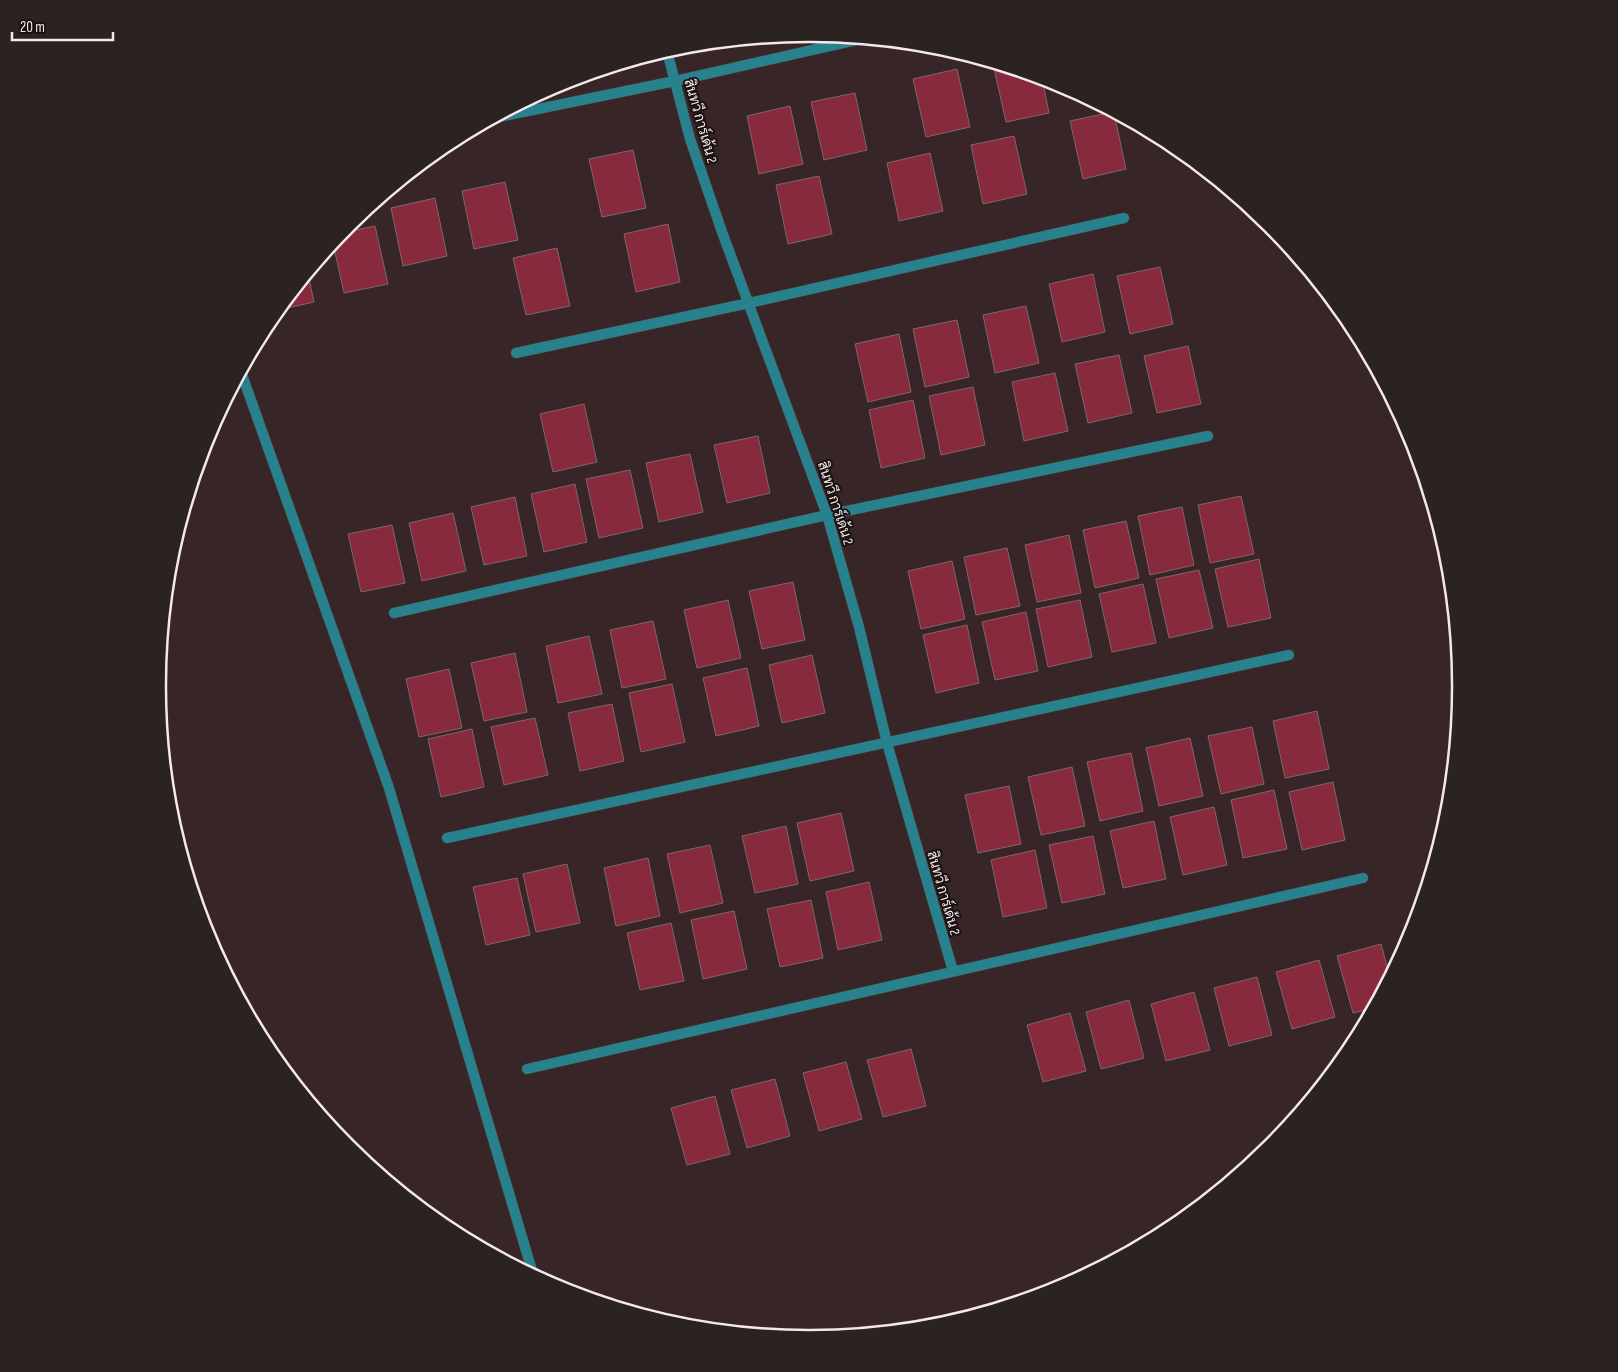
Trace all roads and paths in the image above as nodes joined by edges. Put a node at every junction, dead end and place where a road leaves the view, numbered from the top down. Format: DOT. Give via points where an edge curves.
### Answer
graph roads {
  1 [pos="841,44"];
  2 [pos="669,58"];
  3 [pos="674,82"];
  4 [pos="515,114"];
  5 [pos="1124,218"];
  6 [pos="748,303"];
  7 [pos="516,353"];
  8 [pos="244,379"];
  9 [pos="1208,436"];
  10 [pos="827,515"];
  11 [pos="394,613"];
  12 [pos="1289,655"];
  13 [pos="887,743"];
  14 [pos="447,838"];
  15 [pos="1363,878"];
  16 [pos="952,971"];
  17 [pos="526,1069"];
  18 [pos="531,1266"];
  1 -- 3 [label="street"];
  2 -- 3 [label="street, สินทวี การ์เด้น 2"];
  3 -- 4 [label="street"];
  3 -- 6 [label="street, สินทวี การ์เด้น 2" via="690,139"];
  5 -- 6 [label="street"];
  6 -- 7 [label="street"];
  6 -- 10 [label="street, สินทวี การ์เด้น 2"];
  8 -- 18 [label="street" via="389,788"];
  9 -- 10 [label="street"];
  10 -- 11 [label="street"];
  10 -- 13 [label="street, สินทวี การ์เด้น 2"];
  12 -- 13 [label="street"];
  13 -- 14 [label="street"];
  13 -- 16 [label="street, สินทวี การ์เด้น 2"];
  15 -- 16 [label="street"];
  16 -- 17 [label="street"];
}
